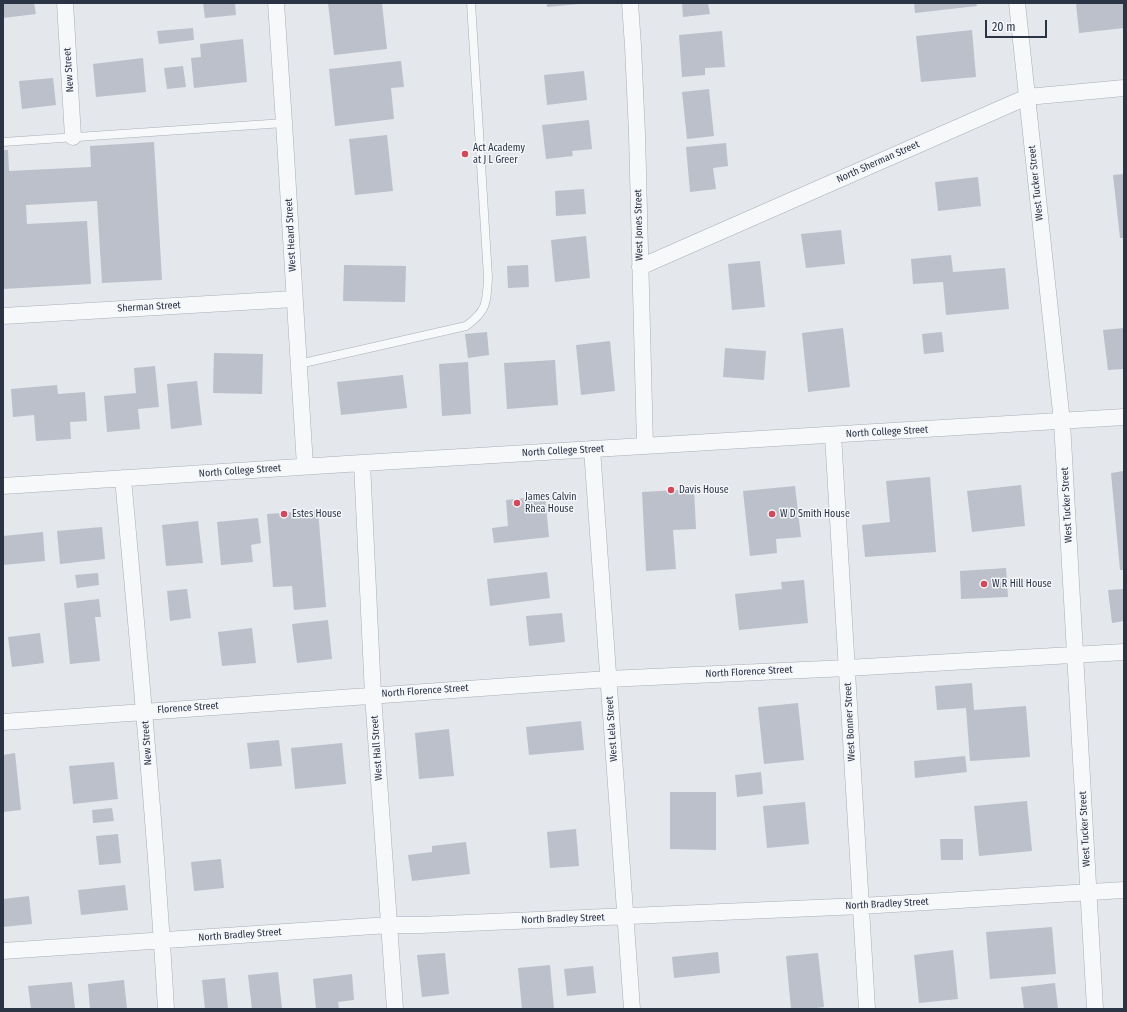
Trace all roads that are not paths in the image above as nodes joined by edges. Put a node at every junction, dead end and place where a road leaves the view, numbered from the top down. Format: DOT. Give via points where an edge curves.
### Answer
graph roads {
  1 [pos="65,3"];
  2 [pos="276,3"];
  3 [pos="471,3"];
  4 [pos="630,3"];
  5 [pos="1017,3"];
  6 [pos="1124,88"];
  7 [pos="1026,97"];
  8 [pos="284,123"];
  9 [pos="73,137"];
  10 [pos="3,142"];
  11 [pos="640,268"];
  12 [pos="294,299"];
  13 [pos="3,316"];
  14 [pos="298,364"];
  15 [pos="1124,417"];
  16 [pos="1062,422"];
  17 [pos="833,435"];
  18 [pos="645,446"];
  19 [pos="592,449"];
  20 [pos="362,463"];
  21 [pos="305,466"];
  22 [pos="123,478"];
  23 [pos="3,486"];
  24 [pos="1124,652"];
  25 [pos="1075,655"];
  26 [pos="847,668"];
  27 [pos="608,679"];
  28 [pos="373,695"];
  29 [pos="144,712"];
  30 [pos="3,722"];
  31 [pos="1124,890"];
  32 [pos="1089,893"];
  33 [pos="861,906"];
  34 [pos="625,916"];
  35 [pos="389,925"];
  36 [pos="162,940"];
  37 [pos="3,952"];
  38 [pos="166,1009"];
  39 [pos="394,1009"];
  40 [pos="632,1009"];
  41 [pos="867,1009"];
  42 [pos="1095,1009"];
  1 -- 9 [label="street, New Street"];
  2 -- 8 [label="street, West Heard Street"];
  3 -- 14 [label="lane" via="488,277 487,297 482,310 475,320 466,326"];
  4 -- 11 [label="street, West Jones Street" via="637,134"];
  5 -- 7 [label="street, West Tucker Street"];
  6 -- 7 [label="street, North Sherman Street"];
  7 -- 11 [label="street, North Sherman Street"];
  7 -- 16 [label="street, West Tucker Street"];
  8 -- 9 [label="lane"];
  8 -- 12 [label="street, West Heard Street"];
  9 -- 10 [label="lane"];
  11 -- 18 [label="street, West Jones Street"];
  12 -- 13 [label="street, Sherman Street"];
  12 -- 14 [label="street, West Heard Street"];
  14 -- 21 [label="street, West Heard Street"];
  15 -- 16 [label="street, North College Street"];
  16 -- 17 [label="street, North College Street"];
  16 -- 25 [label="street, West Tucker Street"];
  17 -- 18 [label="street, North College Street"];
  17 -- 26 [label="street, West Bonner Street"];
  18 -- 19 [label="street, North College Street"];
  19 -- 20 [label="street, North College Street"];
  19 -- 27 [label="street, West Lela Street"];
  20 -- 21 [label="street, North College Street"];
  20 -- 28 [label="street, West Hall Street"];
  21 -- 22 [label="street, North College Street"];
  22 -- 23 [label="street, North College Street"];
  22 -- 29 [label="street, New Street"];
  24 -- 25 [label="street, North Florence Street"];
  25 -- 26 [label="street, North Florence Street"];
  25 -- 32 [label="street, West Tucker Street"];
  26 -- 27 [label="street, North Florence Street"];
  26 -- 33 [label="street, West Bonner Street"];
  27 -- 28 [label="street, North Florence Street"];
  27 -- 34 [label="street, West Lela Street"];
  28 -- 29 [label="street, Florence Street"];
  28 -- 35 [label="street, West Hall Street"];
  29 -- 30 [label="street, Florence Street"];
  29 -- 36 [label="street, New Street"];
  31 -- 32 [label="street, North Bradley Street"];
  32 -- 33 [label="street, North Bradley Street"];
  32 -- 42 [label="street, West Tucker Street"];
  33 -- 34 [label="street, North Bradley Street"];
  33 -- 41 [label="street, West Bonner Street"];
  34 -- 35 [label="street, North Bradley Street"];
  34 -- 40 [label="street, West Lela Street"];
  35 -- 36 [label="street, North Bradley Street"];
  35 -- 39 [label="street, West Hall Street"];
  36 -- 37 [label="street, North Bradley Street"];
  36 -- 38 [label="street, New Street"];
}
